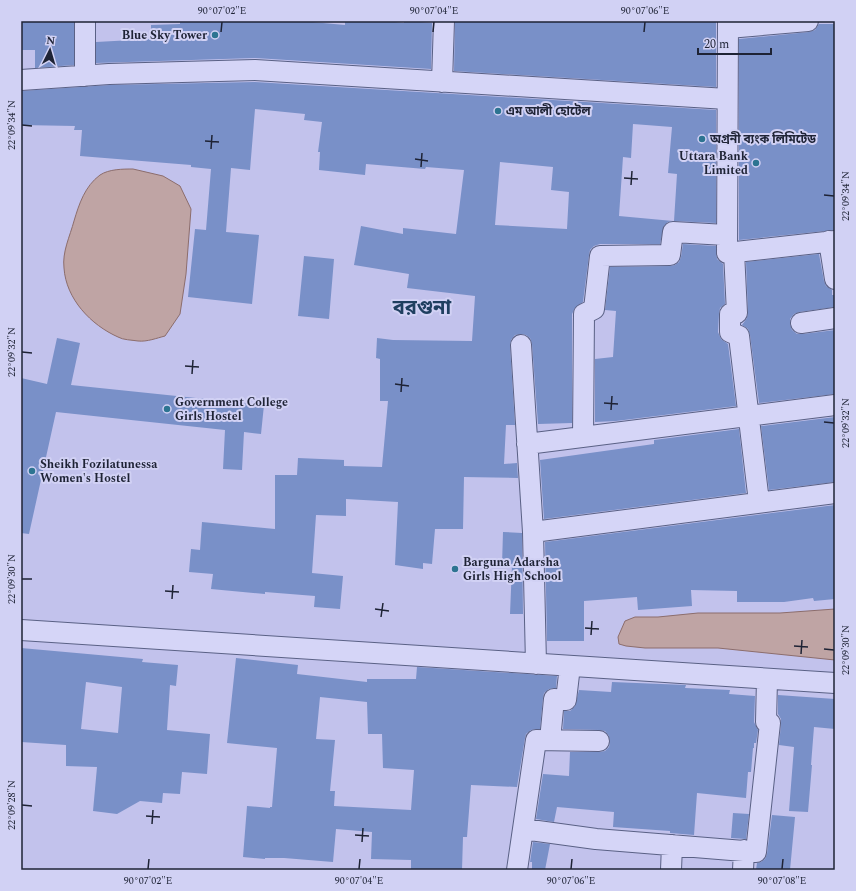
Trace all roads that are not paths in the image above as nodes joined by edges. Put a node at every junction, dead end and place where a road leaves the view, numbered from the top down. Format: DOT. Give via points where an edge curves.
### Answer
graph roads {
  1 [pos="85,21"];
  2 [pos="444,21"];
  3 [pos="808,21"];
  4 [pos="728,24"];
  5 [pos="85,76"];
  6 [pos="21,80"];
  7 [pos="442,82"];
  8 [pos="727,99"];
  9 [pos="832,241"];
  10 [pos="730,243"];
  11 [pos="835,279"];
  12 [pos="835,318"];
  13 [pos="801,323"];
  14 [pos="521,345"];
  15 [pos="835,405"];
  16 [pos="749,417"];
  17 [pos="583,437"];
  18 [pos="527,444"];
  19 [pos="835,494"];
  20 [pos="759,502"];
  21 [pos="533,532"];
  22 [pos="21,630"];
  23 [pos="536,664"];
  24 [pos="570,666"];
  25 [pos="767,679"];
  26 [pos="835,683"];
  27 [pos="550,740"];
  28 [pos="599,741"];
  29 [pos="523,829"];
  30 [pos="672,845"];
  31 [pos="744,850"];
  32 [pos="517,870"];
  33 [pos="671,870"];
  34 [pos="743,870"];
  1 -- 5 [label="street"];
  2 -- 7 [label="street"];
  3 -- 4 [label="street"];
  4 -- 8 [label="street"];
  5 -- 6 [label="street"];
  5 -- 7 [label="street" via="255,70"];
  7 -- 8 [label="street"];
  8 -- 10 [label="street"];
  9 -- 10 [label="street"];
  9 -- 11 [label="street"];
  10 -- 16 [label="street" via="737,313 730,314 730,332 738,336"];
  10 -- 17 [label="street" via="674,232 670,254 600,256 594,309 584,314"];
  12 -- 13 [label="street"];
  14 -- 18 [label="street"];
  15 -- 16 [label="street"];
  16 -- 17 [label="street"];
  16 -- 20 [label="street"];
  17 -- 18 [label="street"];
  18 -- 21 [label="street"];
  19 -- 20 [label="street"];
  20 -- 21 [label="street"];
  21 -- 23 [label="street"];
  22 -- 23 [label="street"];
  23 -- 24 [label="street"];
  24 -- 25 [label="street"];
  24 -- 27 [label="street" via="566,700 554,699"];
  25 -- 26 [label="street"];
  25 -- 31 [label="street" via="766,722 770,723 756,852"];
  27 -- 28 [label="street"];
  27 -- 29 [label="street" via="536,740"];
  29 -- 30 [label="street" via="596,839"];
  29 -- 32 [label="street"];
  30 -- 31 [label="street"];
  30 -- 33 [label="street"];
  31 -- 34 [label="street"];
}
